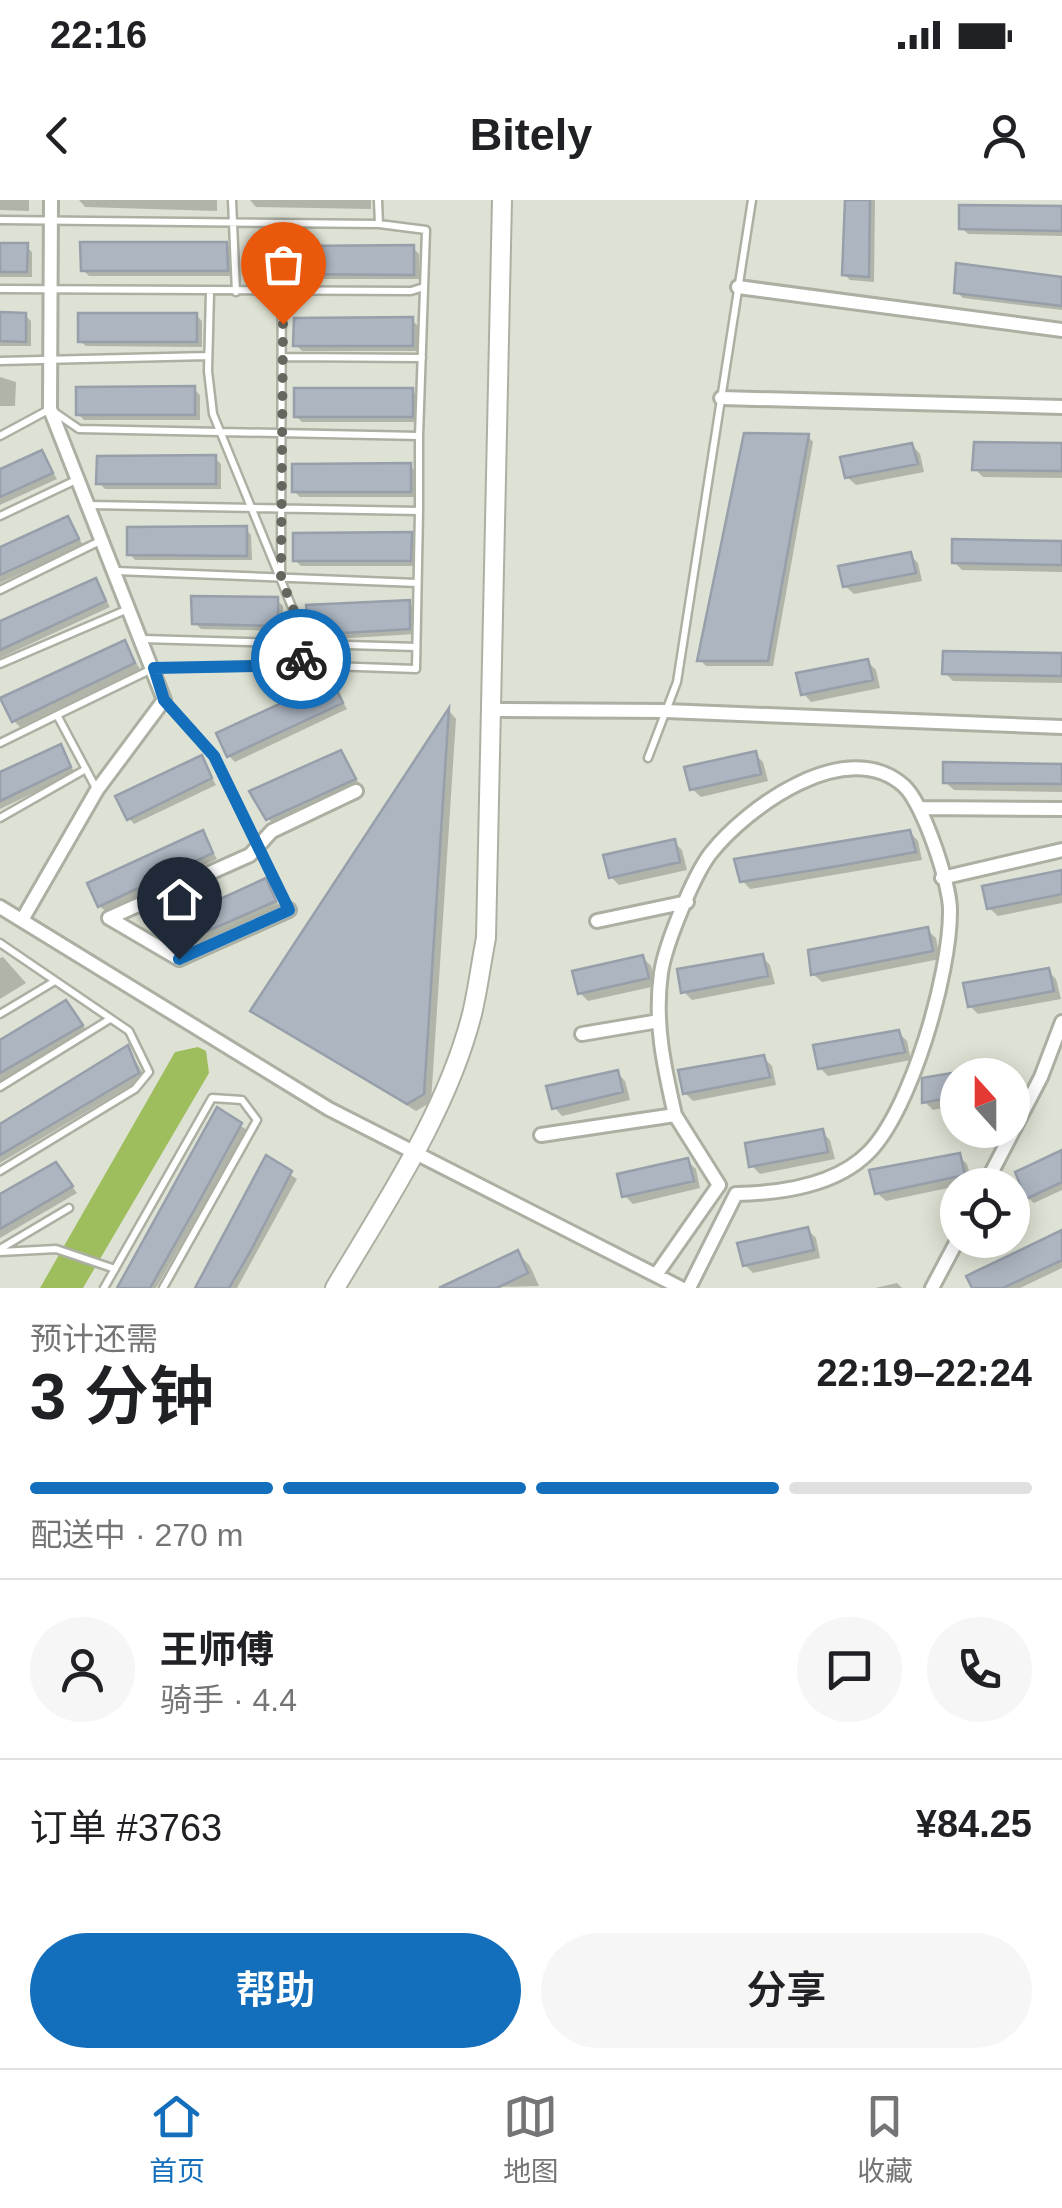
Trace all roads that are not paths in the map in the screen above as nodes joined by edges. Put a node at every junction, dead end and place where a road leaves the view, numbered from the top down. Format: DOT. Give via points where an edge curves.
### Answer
graph roads {
  1 [pos="51,200"];
  2 [pos="232,200"];
  3 [pos="378,200"];
  4 [pos="502,200"];
  5 [pos="752,200"];
  6 [pos="0,220"];
  7 [pos="51,220"];
  8 [pos="233,222"];
  9 [pos="282,223"];
  10 [pos="379,224"];
  11 [pos="424,287"];
  12 [pos="738,287"];
  13 [pos="0,289"];
  14 [pos="50,290"];
  15 [pos="210,292"];
  16 [pos="236,292"];
  17 [pos="282,292"];
  18 [pos="1062,330"];
  19 [pos="208,356"];
  20 [pos="283,357"];
  21 [pos="422,358"];
  22 [pos="50,360"];
  23 [pos="0,361"];
  24 [pos="721,398"];
  25 [pos="1062,408"];
  26 [pos="50,410"];
  27 [pos="220,432"];
  28 [pos="283,433"];
  29 [pos="0,436"];
  30 [pos="419,436"];
  31 [pos="78,479"];
  32 [pos="88,505"];
  33 [pos="252,508"];
  34 [pos="283,508"];
  35 [pos="418,511"];
  36 [pos="0,516"];
  37 [pos="103,539"];
  38 [pos="116,571"];
  39 [pos="281,578"];
  40 [pos="417,584"];
  41 [pos="0,590"];
  42 [pos="131,608"];
  43 [pos="143,638"];
  44 [pos="299,644"];
  45 [pos="416,647"];
  46 [pos="0,664"];
  47 [pos="302,665"];
  48 [pos="154,668"];
  49 [pos="164,700"];
  50 [pos="493,710"];
  51 [pos="666,711"];
  52 [pos="56,715"];
  53 [pos="1062,727"];
  54 [pos="0,732"];
  55 [pos="2,742"];
  56 [pos="648,758"];
  57 [pos="86,770"];
  58 [pos="97,790"];
  59 [pos="356,791"];
  60 [pos="919,808"];
  61 [pos="1062,809"];
  62 [pos="0,818"];
  63 [pos="259,845"];
  64 [pos="1062,850"];
  65 [pos="942,878"];
  66 [pos="687,902"];
  67 [pos="0,906"];
  68 [pos="289,910"];
  69 [pos="22,920"];
  70 [pos="596,921"];
  71 [pos="0,942"];
  72 [pos="55,980"];
  73 [pos="0,1014"];
  74 [pos="110,1018"];
  75 [pos="659,1022"];
  76 [pos="1062,1022"];
  77 [pos="582,1034"];
  78 [pos="0,1087"];
  79 [pos="676,1114"];
  80 [pos="541,1135"];
  81 [pos="414,1152"];
  82 [pos="995,1168"];
  83 [pos="0,1171"];
  84 [pos="69,1208"];
  85 [pos="0,1250"];
  86 [pos="948,1258"];
  87 [pos="111,1268"];
  88 [pos="656,1276"];
  89 [pos="104,1288"];
  90 [pos="163,1288"];
  91 [pos="335,1288"];
  92 [pos="681,1288"];
  93 [pos="689,1288"];
  94 [pos="932,1288"];
  1 -- 7 [label="street"];
  2 -- 8 [label="lane"];
  3 -- 10 [label="lane"];
  4 -- 50 [label="street"];
  5 -- 12 [label="lane"];
  6 -- 7 [label="lane"];
  7 -- 8 [label="lane"];
  7 -- 14 [label="street"];
  8 -- 9 [label="lane"];
  8 -- 16 [label="lane"];
  9 -- 10 [label="lane"];
  9 -- 17 [label="lane"];
  10 -- 11 [label="lane" via="426,230"];
  11 -- 17 [label="lane"];
  11 -- 21 [label="lane"];
  12 -- 18 [label="street"];
  12 -- 24 [label="lane"];
  13 -- 14 [label="lane"];
  14 -- 15 [label="lane"];
  14 -- 22 [label="street"];
  15 -- 16 [label="lane"];
  15 -- 19 [label="lane"];
  16 -- 17 [label="lane"];
  17 -- 20 [label="lane"];
  19 -- 22 [label="lane"];
  19 -- 27 [label="lane"];
  20 -- 21 [label="lane"];
  20 -- 28 [label="lane"];
  21 -- 30 [label="lane"];
  22 -- 23 [label="lane"];
  22 -- 26 [label="street"];
  24 -- 25 [label="street"];
  24 -- 51 [label="lane" via="677,682"];
  26 -- 27 [label="lane" via="79,429"];
  26 -- 29 [label="lane"];
  26 -- 31 [label="street"];
  27 -- 28 [label="lane"];
  27 -- 33 [label="lane"];
  28 -- 30 [label="lane"];
  28 -- 34 [label="lane"];
  30 -- 35 [label="lane"];
  31 -- 32 [label="street"];
  31 -- 36 [label="lane"];
  32 -- 33 [label="lane"];
  32 -- 37 [label="street"];
  33 -- 34 [label="lane"];
  33 -- 39 [label="lane"];
  34 -- 35 [label="lane"];
  34 -- 39 [label="lane"];
  35 -- 40 [label="lane"];
  37 -- 38 [label="street"];
  37 -- 41 [label="lane"];
  38 -- 39 [label="lane"];
  38 -- 42 [label="street"];
  39 -- 40 [label="lane"];
  39 -- 44 [label="lane"];
  40 -- 45 [label="lane"];
  42 -- 43 [label="street"];
  42 -- 46 [label="lane"];
  43 -- 44 [label="lane"];
  43 -- 48 [label="street"];
  44 -- 45 [label="lane"];
  44 -- 47 [label="lane"];
  45 -- 47 [label="lane" via="416,670"];
  47 -- 48 [label="lane"];
  48 -- 49 [label="street"];
  48 -- 52 [label="lane"];
  49 -- 58 [label="street"];
  49 -- 63 [label="lane" via="214,756"];
  50 -- 51 [label="street"];
  50 -- 81 [label="street" via="486,938 472,1015"];
  51 -- 53 [label="street"];
  51 -- 56 [label="lane"];
  52 -- 55 [label="lane"];
  52 -- 57 [label="lane"];
  54 -- 55 [label="lane"];
  57 -- 58 [label="lane"];
  57 -- 62 [label="lane"];
  58 -- 69 [label="street"];
  59 -- 63 [label="street" via="272,830"];
  60 -- 61 [label="street"];
  60 -- 65 [label="street"];
  60 -- 66 [label="street" via="904,786 874,769 840,767 751,814 709,856"];
  63 -- 68 [label="lane"];
  63 -- 68 [label="street" via="250,855 109,918 179,959"];
  64 -- 65 [label="street"];
  65 -- 93 [label="street" via="951,907 946,967 896,1114 869,1152 830,1180 736,1194"];
  66 -- 70 [label="street"];
  66 -- 75 [label="street" via="661,970"];
  67 -- 69 [label="street"];
  69 -- 81 [label="street"];
  71 -- 72 [label="lane"];
  72 -- 73 [label="lane"];
  72 -- 74 [label="lane"];
  74 -- 78 [label="lane"];
  74 -- 83 [label="lane" via="128,1031 149,1072 134,1089"];
  75 -- 77 [label="street"];
  75 -- 79 [label="street"];
  76 -- 82 [label="street"];
  79 -- 80 [label="street"];
  79 -- 88 [label="street" via="718,1185"];
  81 -- 88 [label="street"];
  81 -- 91 [label="street"];
  84 -- 85 [label="lane"];
  85 -- 87 [label="lane" via="56,1249"];
  86 -- 94 [label="street"];
  87 -- 89 [label="lane"];
  87 -- 90 [label="lane" via="212,1098 242,1100 258,1120"];
  88 -- 92 [label="street"];
}
